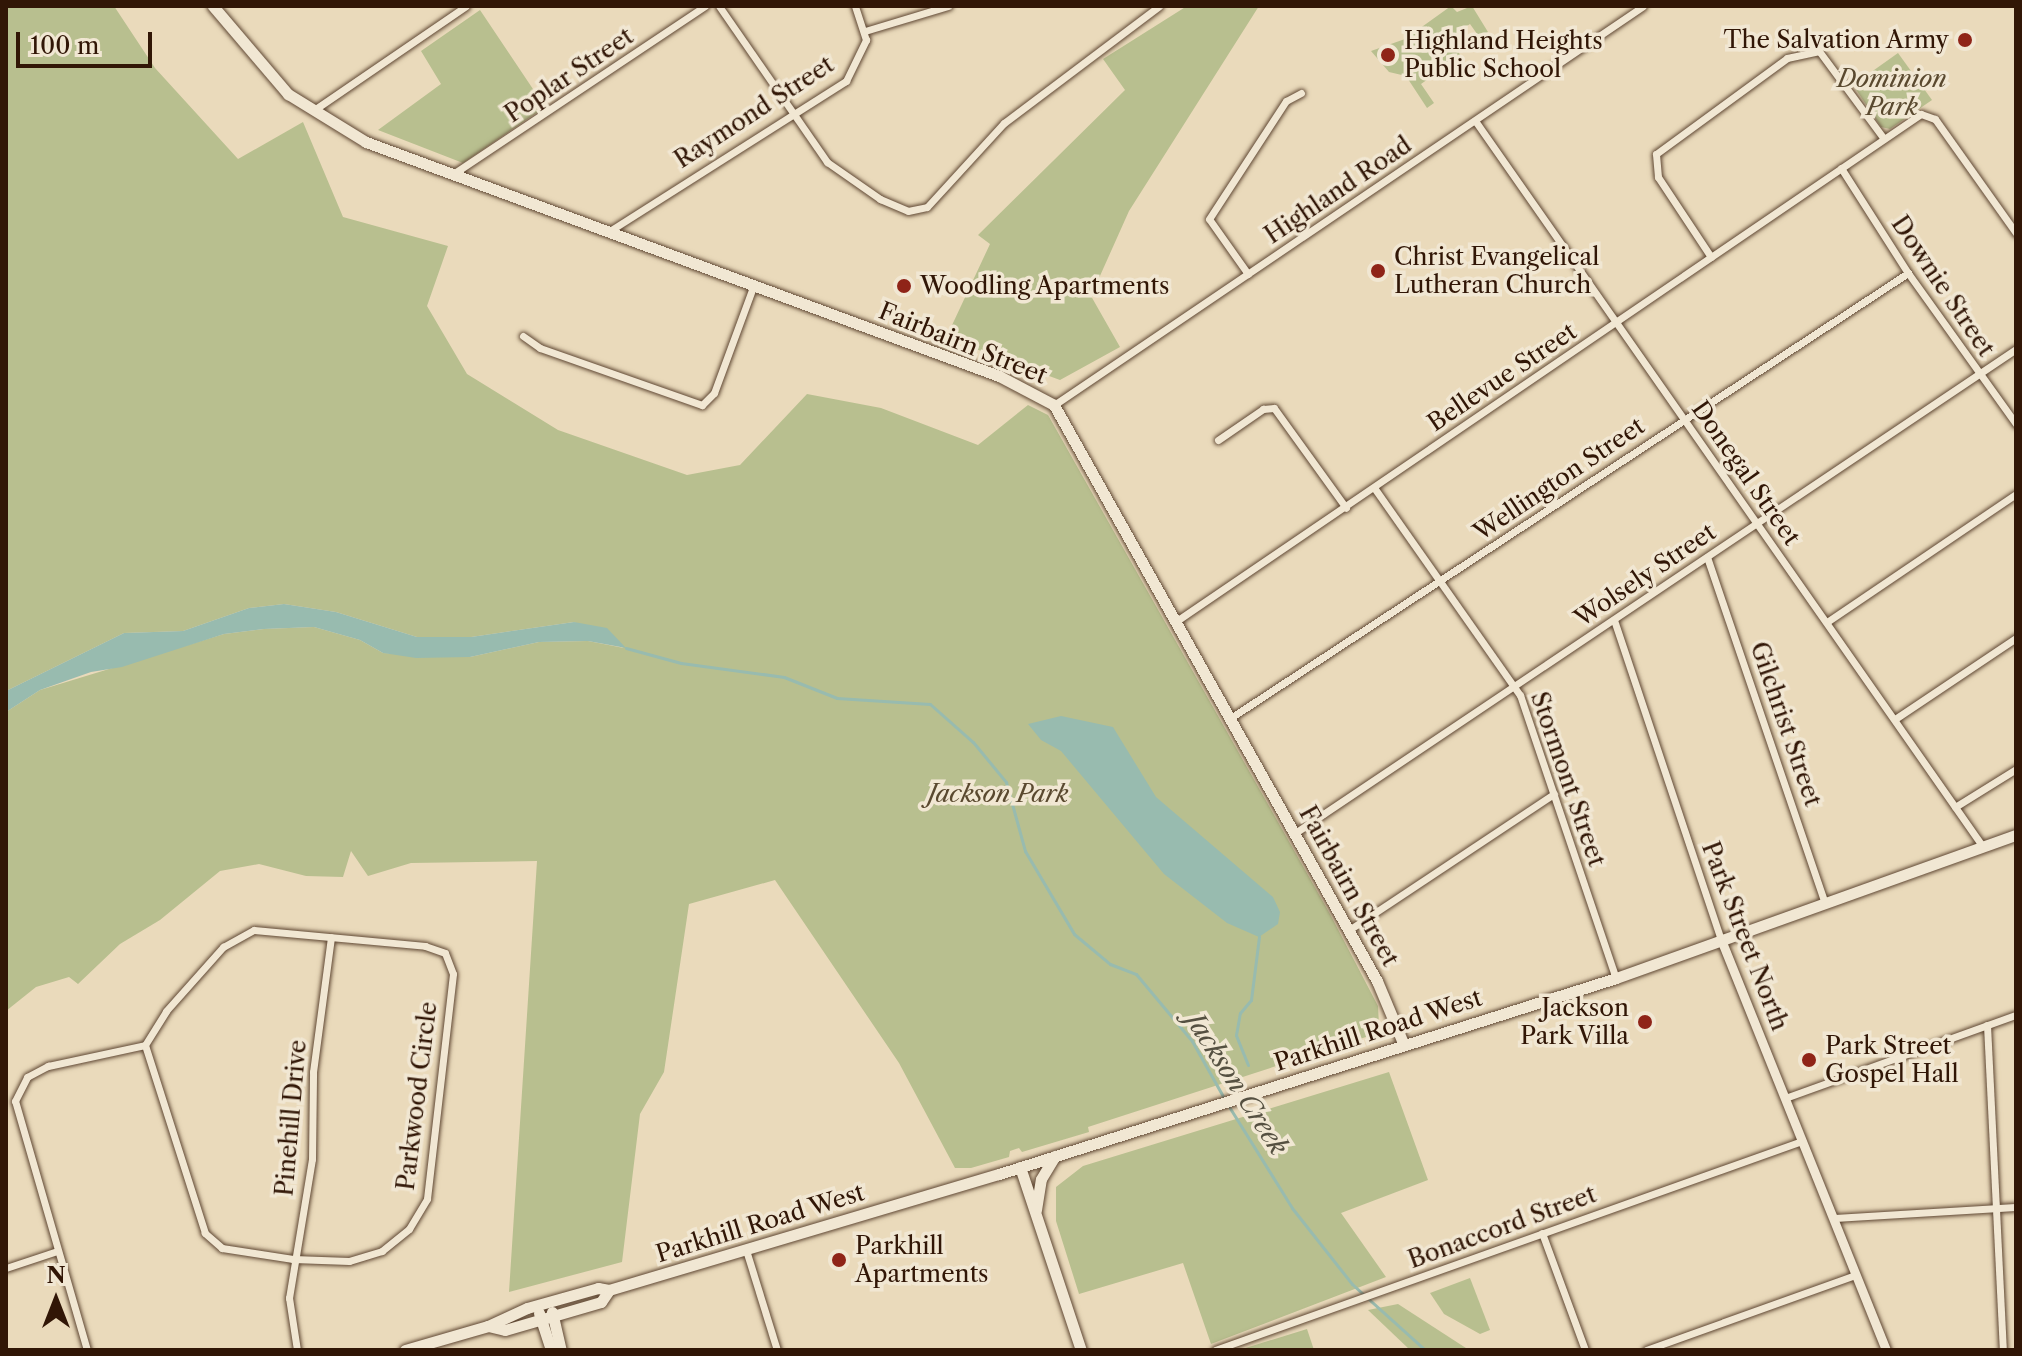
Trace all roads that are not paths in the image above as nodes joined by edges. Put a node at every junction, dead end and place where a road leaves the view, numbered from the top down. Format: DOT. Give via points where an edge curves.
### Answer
graph roads {
  1 [pos="213,6"];
  2 [pos="466,6"];
  3 [pos="705,6"];
  4 [pos="719,6"];
  5 [pos="855,6"];
  6 [pos="948,6"];
  7 [pos="1159,6"];
  8 [pos="1643,6"];
  9 [pos="865,31"];
  10 [pos="1301,93"];
  11 [pos="313,111"];
  12 [pos="792,114"];
  13 [pos="1476,122"];
  14 [pos="1884,139"];
  15 [pos="1841,168"];
  16 [pos="453,174"];
  17 [pos="608,232"];
  18 [pos="2016,233"];
  19 [pos="1711,257"];
  20 [pos="1908,273"];
  21 [pos="1248,274"];
  22 [pos="753,287"];
  23 [pos="1617,324"];
  24 [pos="523,336"];
  25 [pos="2016,349"];
  26 [pos="1980,374"];
  27 [pos="1054,405"];
  28 [pos="1686,422"];
  29 [pos="2016,424"];
  30 [pos="1218,440"];
  31 [pos="1375,489"];
  32 [pos="2016,494"];
  33 [pos="1346,508"];
  34 [pos="1758,523"];
  35 [pos="1707,557"];
  36 [pos="1440,582"];
  37 [pos="1178,620"];
  38 [pos="1614,620"];
  39 [pos="1827,622"];
  40 [pos="2016,638"];
  41 [pos="1513,686"];
  42 [pos="1232,717"];
  43 [pos="1895,719"];
  44 [pos="2016,769"];
  45 [pos="1554,794"];
  46 [pos="1955,807"];
  47 [pos="1295,833"];
  48 [pos="2016,835"];
  49 [pos="1983,847"];
  50 [pos="1825,903"];
  51 [pos="1349,930"];
  52 [pos="331,937"];
  53 [pos="1722,942"];
  54 [pos="1616,978"];
  55 [pos="2016,1015"];
  56 [pos="1987,1025"];
  57 [pos="1403,1043"];
  58 [pos="145,1045"];
  59 [pos="1785,1098"];
  60 [pos="10,1112"];
  61 [pos="1802,1141"];
  62 [pos="1055,1156"];
  63 [pos="1020,1167"];
  64 [pos="2016,1207"];
  65 [pos="1995,1208"];
  66 [pos="1035,1215"];
  67 [pos="1834,1218"];
  68 [pos="1542,1233"];
  69 [pos="746,1250"];
  70 [pos="57,1251"];
  71 [pos="293,1259"];
  72 [pos="6,1268"];
  73 [pos="1856,1275"];
  74 [pos="609,1290"];
  75 [pos="549,1301"];
  76 [pos="537,1305"];
  77 [pos="547,1317"];
  78 [pos="488,1326"];
  79 [pos="87,1350"];
  80 [pos="297,1350"];
  81 [pos="405,1350"];
  82 [pos="551,1350"];
  83 [pos="561,1350"];
  84 [pos="777,1350"];
  85 [pos="1081,1350"];
  86 [pos="1215,1350"];
  87 [pos="1585,1350"];
  88 [pos="1646,1350"];
  89 [pos="1886,1350"];
  90 [pos="2003,1350"];
  1 -- 11 [label="main road, Fairbairn Street" via="261,67"];
  2 -- 11 [label="street"];
  3 -- 16 [label="street, Poplar Street"];
  4 -- 12 [label="street"];
  5 -- 9 [label="street"];
  6 -- 9 [label="street"];
  7 -- 12 [label="street" via="1004,123 927,207 908,211 859,186 827,162"];
  8 -- 13 [label="street, Highland Road"];
  9 -- 12 [label="street, Raymond Street" via="860,60 846,81"];
  10 -- 21 [label="street" via="1286,101 1209,219"];
  11 -- 16 [label="main road, Fairbairn Street" via="366,142"];
  12 -- 17 [label="street, Raymond Street"];
  13 -- 21 [label="street, Highland Road"];
  13 -- 23 [label="street, Donegal Street"];
  14 -- 15 [label="street, Bellevue Street"];
  14 -- 18 [label="street, Bellevue Street" via="1928,112"];
  14 -- 19 [label="street" via="1819,51 1787,58 1656,154 1658,177"];
  15 -- 19 [label="street, Bellevue Street"];
  15 -- 20 [label="street, Downie Street"];
  16 -- 17 [label="main road, Fairbairn Street"];
  17 -- 22 [label="main road, Fairbairn Street"];
  19 -- 23 [label="street, Bellevue Street"];
  20 -- 26 [label="street, Downie Street"];
  20 -- 28 [label="street, Wellington Street"];
  21 -- 27 [label="street, Highland Road"];
  22 -- 24 [label="street" via="714,393 702,405 540,348"];
  22 -- 27 [label="main road, Fairbairn Street" via="999,376"];
  23 -- 28 [label="street, Donegal Street"];
  23 -- 31 [label="street, Bellevue Street"];
  25 -- 26 [label="street, Wolsely Street"];
  26 -- 29 [label="street, Downie Street"];
  26 -- 34 [label="street, Wolsely Street"];
  27 -- 37 [label="main road, Fairbairn Street"];
  28 -- 34 [label="street, Donegal Street"];
  28 -- 36 [label="street, Wellington Street"];
  30 -- 33 [label="street" via="1263,409 1274,408"];
  31 -- 33 [label="street, Bellevue Street"];
  31 -- 36 [label="street, Stormont Street"];
  32 -- 39 [label="street"];
  33 -- 37 [label="street, Bellevue Street"];
  34 -- 35 [label="street, Wolsely Street"];
  34 -- 39 [label="street, Donegal Street"];
  35 -- 38 [label="street, Wolsely Street"];
  35 -- 50 [label="street, Gilchrist Street"];
  36 -- 41 [label="street, Stormont Street"];
  36 -- 42 [label="street, Wellington Street"];
  37 -- 42 [label="main road, Fairbairn Street"];
  38 -- 41 [label="street, Wolsely Street"];
  38 -- 53 [label="street, Park Street North"];
  39 -- 43 [label="street, Donegal Street"];
  40 -- 43 [label="street"];
  41 -- 45 [label="street, Stormont Street"];
  41 -- 47 [label="street, Wolsely Street"];
  42 -- 47 [label="main road, Fairbairn Street"];
  43 -- 46 [label="street, Donegal Street"];
  44 -- 46 [label="street"];
  45 -- 51 [label="street"];
  45 -- 54 [label="street, Stormont Street"];
  46 -- 49 [label="street, Donegal Street"];
  47 -- 51 [label="main road, Fairbairn Street"];
  48 -- 49 [label="main road, Parkhill Road West"];
  49 -- 50 [label="main road, Parkhill Road West"];
  50 -- 53 [label="main road, Parkhill Road West"];
  51 -- 57 [label="main road, Fairbairn Street"];
  52 -- 58 [label="street, Parkwood Circle" via="254,930 223,947 166,1011"];
  52 -- 71 [label="street, Pinehill Drive" via="313,1072 312,1159"];
  52 -- 71 [label="street, Parkwood Circle" via="425,946 445,953 453,974 433,1165 427,1199 409,1229 382,1251 349,1261"];
  53 -- 54 [label="main road, Parkhill Road West"];
  53 -- 59 [label="street, Park Street North"];
  54 -- 57 [label="main road, Parkhill Road West"];
  55 -- 56 [label="street"];
  56 -- 59 [label="street"];
  56 -- 65 [label="street"];
  57 -- 62 [label="main road, Parkhill Road West"];
  58 -- 60 [label="street" via="48,1066 27,1077"];
  58 -- 71 [label="street, Parkwood Circle" via="205,1233 222,1248"];
  59 -- 61 [label="street, Park Street North"];
  60 -- 70 [label="street"];
  61 -- 67 [label="street, Park Street North"];
  61 -- 68 [label="street, Bonaccord Street"];
  62 -- 63 [label="main road, Parkhill Road West"];
  62 -- 66 [label="main road" via="1041,1179"];
  63 -- 66 [label="main road"];
  63 -- 69 [label="main road, Parkhill Road West"];
  64 -- 65 [label="street"];
  65 -- 67 [label="street"];
  65 -- 90 [label="street"];
  66 -- 85 [label="main road"];
  67 -- 73 [label="street, Park Street North"];
  68 -- 86 [label="street, Bonaccord Street"];
  68 -- 87 [label="street"];
  69 -- 74 [label="main road, Parkhill Road West"];
  69 -- 84 [label="street"];
  70 -- 72 [label="street"];
  70 -- 79 [label="street"];
  71 -- 80 [label="street, Pinehill Drive" via="289,1298"];
  73 -- 88 [label="street"];
  73 -- 89 [label="street, Park Street North"];
  74 -- 75 [label="main road, Parkhill Road West"];
  74 -- 77 [label="main road, Parkhill Road West" via="601,1302"];
  75 -- 76 [label="main road, Parkhill Road West"];
  75 -- 77 [label="main road"];
  76 -- 77 [label="main road"];
  76 -- 78 [label="main road, Parkhill Road West" via="503,1315"];
  77 -- 78 [label="main road, Parkhill Road West" via="505,1330"];
  77 -- 82 [label="main road"];
  77 -- 83 [label="main road"];
  78 -- 81 [label="main road, Parkhill Road West"];
}
